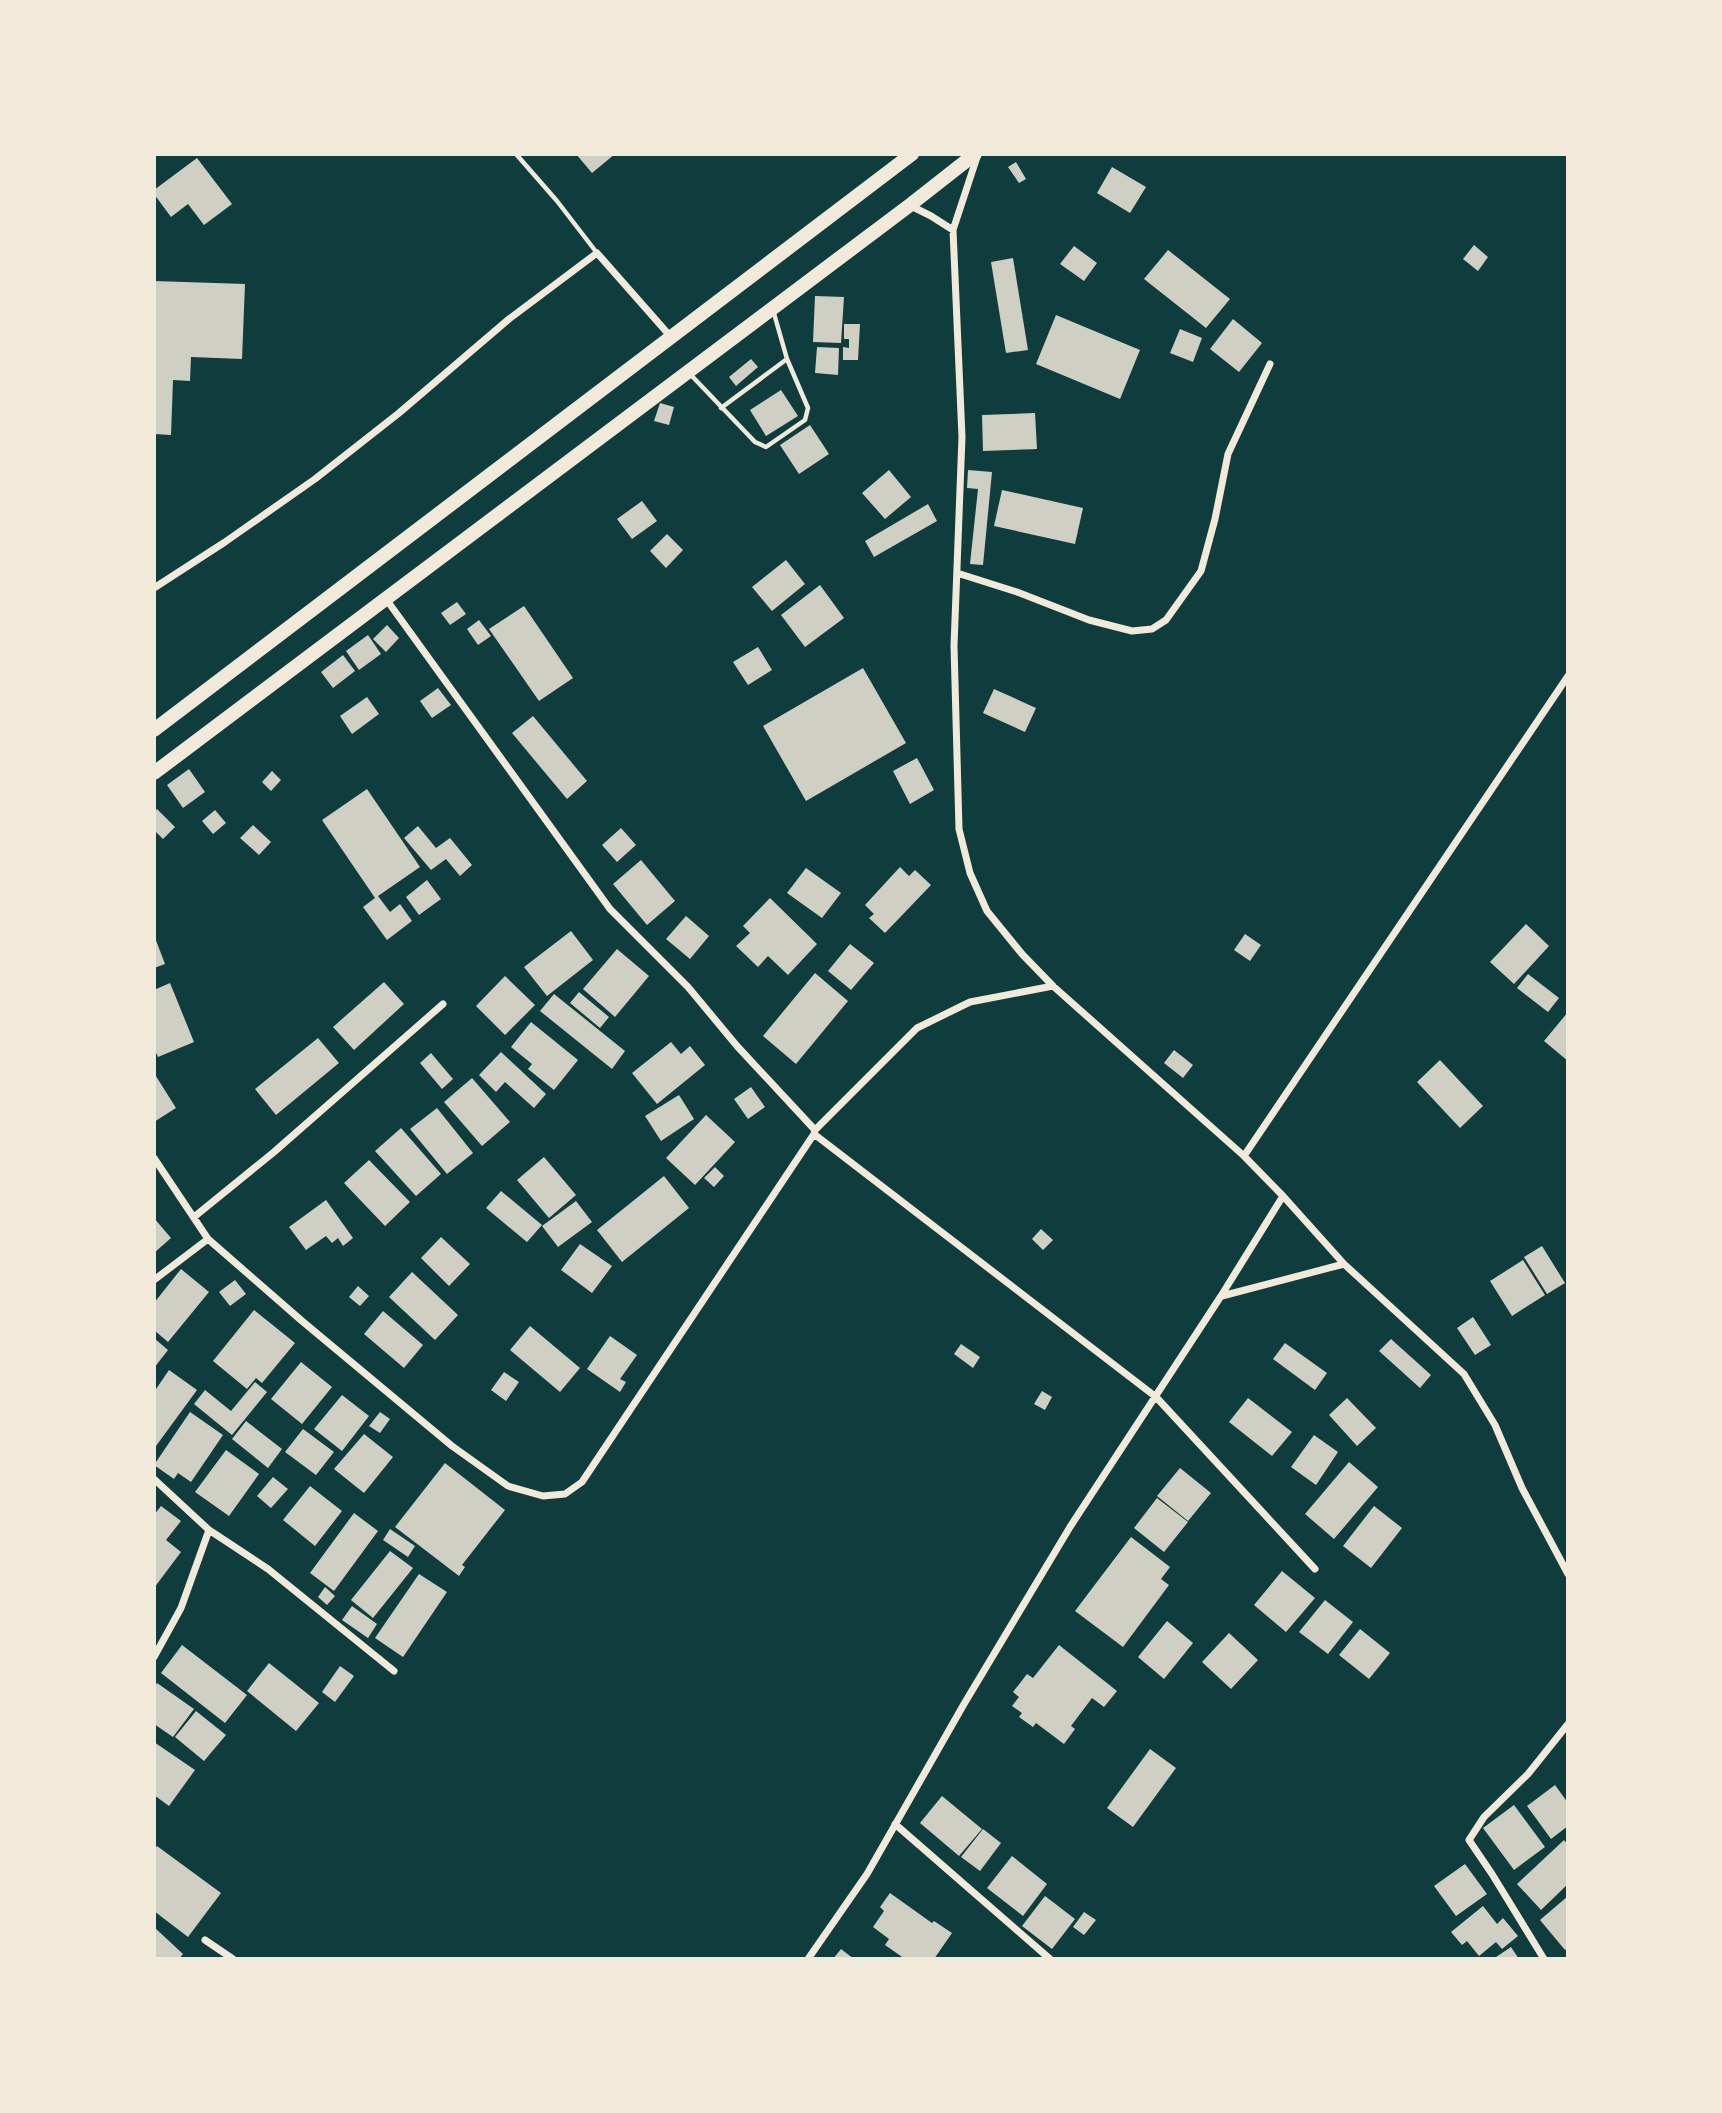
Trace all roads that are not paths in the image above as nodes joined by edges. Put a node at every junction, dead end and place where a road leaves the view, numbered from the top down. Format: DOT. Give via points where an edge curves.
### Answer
graph roads {
  1 [pos="516,154"];
  2 [pos="912,154"];
  3 [pos="976,154"];
  4 [pos="910,205"];
  5 [pos="953,230"];
  6 [pos="597,253"];
  7 [pos="772,308"];
  8 [pos="671,337"];
  9 [pos="787,359"];
  10 [pos="1270,365"];
  11 [pos="688,372"];
  12 [pos="721,408"];
  13 [pos="957,573"];
  14 [pos="154,588"];
  15 [pos="385,598"];
  16 [pos="1568,676"];
  17 [pos="1560,690"];
  18 [pos="1568,696"];
  19 [pos="154,730"];
  20 [pos="154,774"];
  21 [pos="1053,986"];
  22 [pos="443,1004"];
  23 [pos="814,1132"];
  24 [pos="1244,1156"];
  25 [pos="154,1158"];
  26 [pos="1283,1196"];
  27 [pos="194,1217"];
  28 [pos="208,1239"];
  29 [pos="1344,1264"];
  30 [pos="154,1280"];
  31 [pos="1221,1296"];
  32 [pos="1156,1397"];
  33 [pos="154,1479"];
  34 [pos="209,1530"];
  35 [pos="1315,1569"];
  36 [pos="1568,1574"];
  37 [pos="154,1657"];
  38 [pos="394,1671"];
  39 [pos="1568,1724"];
  40 [pos="895,1824"];
  41 [pos="205,1940"];
  42 [pos="233,1959"];
  43 [pos="808,1959"];
  44 [pos="1050,1959"];
  45 [pos="1544,1959"];
  1 -- 6 [label="lane"];
  2 -- 8 [label="main road"];
  3 -- 4 [label="main road"];
  3 -- 5 [label="street"];
  4 -- 5 [label="street"];
  4 -- 7 [label="main road"];
  5 -- 13 [label="street" via="962,437"];
  6 -- 8 [label="street"];
  6 -- 14 [label="street" via="509,319 315,480"];
  7 -- 9 [label="lane"];
  7 -- 11 [label="main road"];
  8 -- 19 [label="main road"];
  9 -- 12 [label="lane"];
  9 -- 12 [label="lane" via="808,408 805,420 766,447"];
  10 -- 13 [label="street" via="1228,454 1201,571 1166,620 1152,629 1132,631"];
  11 -- 12 [label="lane"];
  11 -- 15 [label="main road"];
  13 -- 21 [label="street" via="954,646 959,829 970,873 987,911"];
  15 -- 20 [label="main road"];
  15 -- 23 [label="street" via="610,909 688,987"];
  16 -- 17 [label="street"];
  17 -- 18 [label="street"];
  17 -- 24 [label="street"];
  21 -- 23 [label="street" via="970,1002 917,1028"];
  21 -- 24 [label="street"];
  22 -- 27 [label="street"];
  23 -- 28 [label="street" via="582,1482 565,1494 543,1496 508,1486 302,1321"];
  23 -- 32 [label="street"];
  24 -- 26 [label="street"];
  25 -- 27 [label="street"];
  26 -- 29 [label="street"];
  26 -- 31 [label="street"];
  27 -- 28 [label="street"];
  28 -- 30 [label="street"];
  29 -- 31 [label="street"];
  29 -- 36 [label="street" via="1464,1374 1495,1425 1521,1488"];
  31 -- 32 [label="street"];
  32 -- 35 [label="street"];
  32 -- 40 [label="street" via="1070,1527"];
  33 -- 34 [label="street"];
  34 -- 37 [label="street" via="181,1608"];
  34 -- 38 [label="street" via="268,1569"];
  39 -- 45 [label="street" via="1528,1774 1484,1817 1469,1840"];
  40 -- 43 [label="street" via="867,1874"];
  40 -- 44 [label="street"];
  41 -- 42 [label="street"];
}
